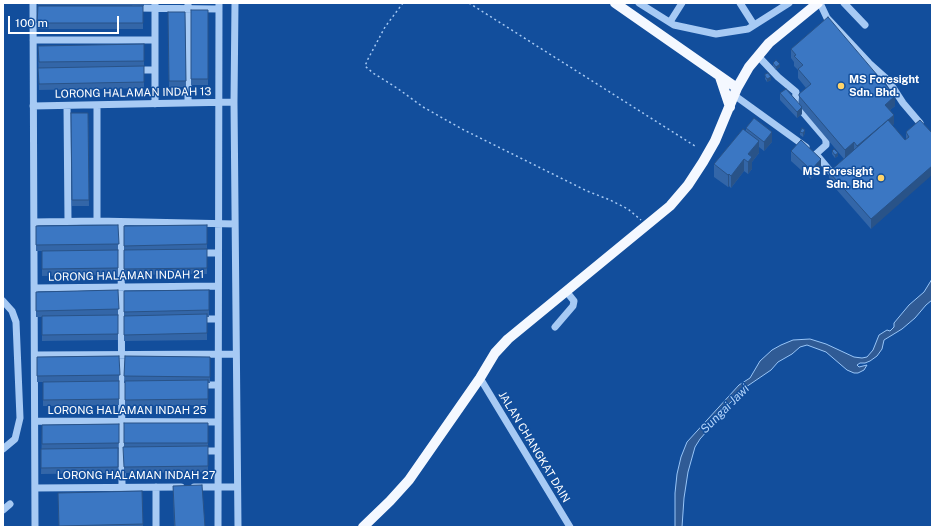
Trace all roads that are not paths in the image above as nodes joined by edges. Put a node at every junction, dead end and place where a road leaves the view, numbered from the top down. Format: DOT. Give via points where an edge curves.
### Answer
graph roads {
  1 [pos="236,3"];
  2 [pos="615,3"];
  3 [pos="639,3"];
  4 [pos="682,3"];
  5 [pos="740,3"];
  6 [pos="789,3"];
  7 [pos="819,3"];
  8 [pos="844,3"];
  9 [pos="155,5"];
  10 [pos="35,6"];
  11 [pos="188,6"];
  12 [pos="219,6"];
  13 [pos="124,8"];
  14 [pos="670,22"];
  15 [pos="754,25"];
  16 [pos="865,25"];
  17 [pos="33,40"];
  18 [pos="155,40"];
  19 [pos="758,56"];
  20 [pos="124,70"];
  21 [pos="155,70"];
  22 [pos="720,77"];
  23 [pos="736,92"];
  24 [pos="234,102"];
  25 [pos="188,103"];
  26 [pos="220,103"];
  27 [pos="155,104"];
  28 [pos="98,105"];
  29 [pos="33,106"];
  30 [pos="67,106"];
  31 [pos="730,107"];
  32 [pos="920,124"];
  33 [pos="816,154"];
  34 [pos="831,172"];
  35 [pos="68,221"];
  36 [pos="97,221"];
  37 [pos="34,222"];
  38 [pos="121,222"];
  39 [pos="218,224"];
  40 [pos="235,224"];
  41 [pos="188,253"];
  42 [pos="218,253"];
  43 [pos="34,254"];
  44 [pos="42,254"];
  45 [pos="113,254"];
  46 [pos="125,254"];
  47 [pos="218,286"];
  48 [pos="121,287"];
  49 [pos="35,288"];
  50 [pos="566,291"];
  51 [pos="3,301"];
  52 [pos="35,319"];
  53 [pos="42,319"];
  54 [pos="114,319"];
  55 [pos="125,319"];
  56 [pos="188,319"];
  57 [pos="218,319"];
  58 [pos="555,327"];
  59 [pos="122,354"];
  60 [pos="218,354"];
  61 [pos="236,354"];
  62 [pos="35,355"];
  63 [pos="480,378"];
  64 [pos="35,385"];
  65 [pos="43,385"];
  66 [pos="114,385"];
  67 [pos="126,385"];
  68 [pos="188,385"];
  69 [pos="218,385"];
  70 [pos="35,421"];
  71 [pos="122,422"];
  72 [pos="218,422"];
  73 [pos="3,449"];
  74 [pos="35,451"];
  75 [pos="43,451"];
  76 [pos="114,451"];
  77 [pos="122,451"];
  78 [pos="130,451"];
  79 [pos="194,451"];
  80 [pos="218,451"];
  81 [pos="156,487"];
  82 [pos="218,487"];
  83 [pos="238,487"];
  84 [pos="35,488"];
  85 [pos="122,488"];
  86 [pos="10,504"];
  87 [pos="3,510"];
  88 [pos="35,527"];
  89 [pos="156,527"];
  90 [pos="218,527"];
  91 [pos="238,527"];
  92 [pos="363,527"];
  93 [pos="570,527"];
  1 -- 24 [label="street"];
  2 -- 22 [label="main road"];
  3 -- 14 [label="street"];
  4 -- 14 [label="street"];
  5 -- 15 [label="street"];
  6 -- 15 [label="street"];
  7 -- 19 [label="main road" via="769,43"];
  7 -- 32 [label="street" via="827,18 888,80"];
  8 -- 16 [label="street"];
  9 -- 11 [label="street"];
  9 -- 13 [label="street"];
  9 -- 18 [label="street"];
  10 -- 17 [label="street"];
  11 -- 12 [label="street"];
  11 -- 25 [label="street"];
  12 -- 26 [label="street"];
  14 -- 15 [label="street" via="716,34 748,29"];
  17 -- 18 [label="street"];
  17 -- 29 [label="street" via="37,70"];
  18 -- 21 [label="street"];
  19 -- 23 [label="main road"];
  19 -- 33 [label="street" via="796,92 795,103 826,141 826,145"];
  20 -- 21 [label="street"];
  21 -- 27 [label="street"];
  22 -- 23 [label="main road"];
  22 -- 31 [label="main road"];
  23 -- 31 [label="main road"];
  23 -- 33 [label="street"];
  24 -- 26 [label="street, LORONG HALAMAN INDAH 13"];
  24 -- 40 [label="street"];
  25 -- 26 [label="street, LORONG HALAMAN INDAH 13"];
  25 -- 27 [label="street, LORONG HALAMAN INDAH 13"];
  26 -- 39 [label="street"];
  27 -- 28 [label="street, LORONG HALAMAN INDAH 13"];
  28 -- 30 [label="street, LORONG HALAMAN INDAH 13"];
  28 -- 36 [label="street"];
  29 -- 30 [label="street, LORONG HALAMAN INDAH 13"];
  29 -- 37 [label="street"];
  30 -- 35 [label="street"];
  31 -- 50 [label="main road" via="703,162 670,206"];
  33 -- 34 [label="street"];
  35 -- 36 [label="street"];
  35 -- 37 [label="street"];
  36 -- 38 [label="street"];
  37 -- 43 [label="street"];
  38 -- 39 [label="street"];
  38 -- 46 [label="street"];
  39 -- 40 [label="street"];
  39 -- 42 [label="street"];
  40 -- 61 [label="street"];
  41 -- 42 [label="street"];
  42 -- 47 [label="street"];
  43 -- 44 [label="street"];
  43 -- 49 [label="street"];
  45 -- 46 [label="street"];
  46 -- 48 [label="street"];
  47 -- 48 [label="street, LORONG HALAMAN INDAH 21"];
  47 -- 57 [label="street"];
  48 -- 49 [label="street, LORONG HALAMAN INDAH 21"];
  48 -- 55 [label="street"];
  49 -- 52 [label="street"];
  50 -- 58 [label="street" via="574,301 573,306"];
  50 -- 63 [label="main road" via="508,339"];
  51 -- 73 [label="street" via="12,311 16,322 20,418 15,439"];
  52 -- 53 [label="street"];
  52 -- 62 [label="street"];
  54 -- 55 [label="street"];
  55 -- 59 [label="street"];
  56 -- 57 [label="street"];
  57 -- 60 [label="street"];
  59 -- 60 [label="street"];
  59 -- 62 [label="street"];
  59 -- 67 [label="street"];
  60 -- 61 [label="street"];
  60 -- 69 [label="street"];
  61 -- 83 [label="street"];
  62 -- 64 [label="street"];
  63 -- 92 [label="main road" via="409,480"];
  63 -- 93 [label="street, JALAN CHANGKAT DAIN"];
  64 -- 65 [label="street"];
  64 -- 70 [label="street"];
  66 -- 67 [label="street"];
  67 -- 71 [label="street"];
  68 -- 69 [label="street"];
  69 -- 72 [label="street"];
  70 -- 71 [label="street, LORONG HALAMAN INDAH 25"];
  70 -- 74 [label="street"];
  71 -- 72 [label="street, LORONG HALAMAN INDAH 25"];
  71 -- 77 [label="street"];
  72 -- 80 [label="street"];
  74 -- 75 [label="street"];
  74 -- 84 [label="street"];
  76 -- 77 [label="street"];
  77 -- 78 [label="street"];
  77 -- 85 [label="street"];
  79 -- 80 [label="street"];
  80 -- 82 [label="street"];
  81 -- 82 [label="street, LORONG HALAMAN INDAH 27"];
  81 -- 85 [label="street, LORONG HALAMAN INDAH 27"];
  81 -- 89 [label="street"];
  82 -- 83 [label="street, LORONG HALAMAN INDAH 27"];
  82 -- 90 [label="street"];
  83 -- 91 [label="street"];
  84 -- 85 [label="street, LORONG HALAMAN INDAH 27"];
  84 -- 88 [label="street"];
  86 -- 87 [label="street"];
}
